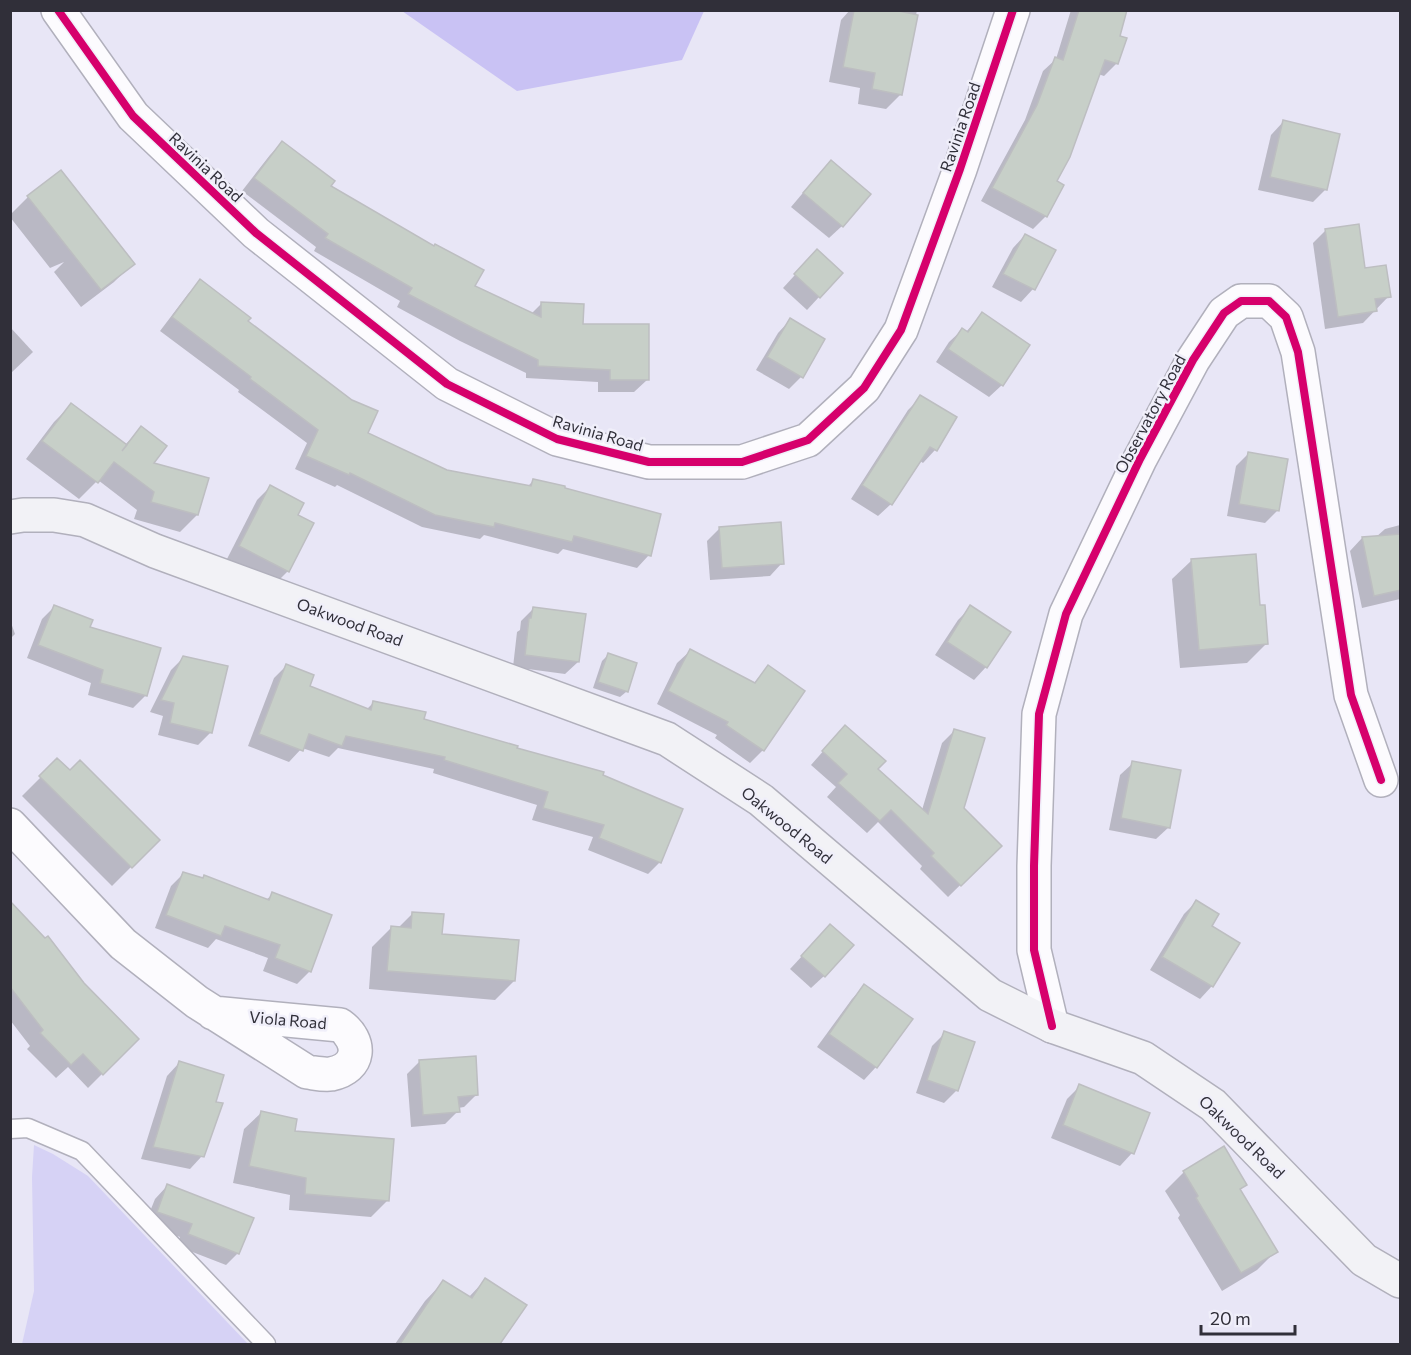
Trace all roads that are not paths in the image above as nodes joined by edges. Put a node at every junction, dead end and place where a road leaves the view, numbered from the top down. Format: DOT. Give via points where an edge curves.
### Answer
graph roads {
  1 [pos="58,10"];
  2 [pos="1013,10"];
  3 [pos="10,517"];
  4 [pos="1381,780"];
  5 [pos="10,825"];
  6 [pos="213,1013"];
  7 [pos="1052,1026"];
  8 [pos="10,1129"];
  9 [pos="1401,1281"];
  10 [pos="266,1344"];
  1 -- 2 [label="street, Ravinia Road" via="133,116 256,234 447,384 557,439 649,462 742,462 808,440 864,388 901,330"];
  3 -- 7 [label="main road, Oakwood Road" via="54,515 85,520 155,551 667,739 761,800 990,994"];
  4 -- 7 [label="street, Observatory Road" via="1351,695 1298,352 1286,317 1269,301 1241,301 1224,314 1193,360 1140,459 1066,614 1039,714 1034,950"];
  5 -- 6 [label="street" via="123,944"];
  7 -- 9 [label="main road, Oakwood Road" via="1143,1058 1213,1104 1364,1260"];
  8 -- 10 [label="lane" via="28,1128 82,1151"];
}
